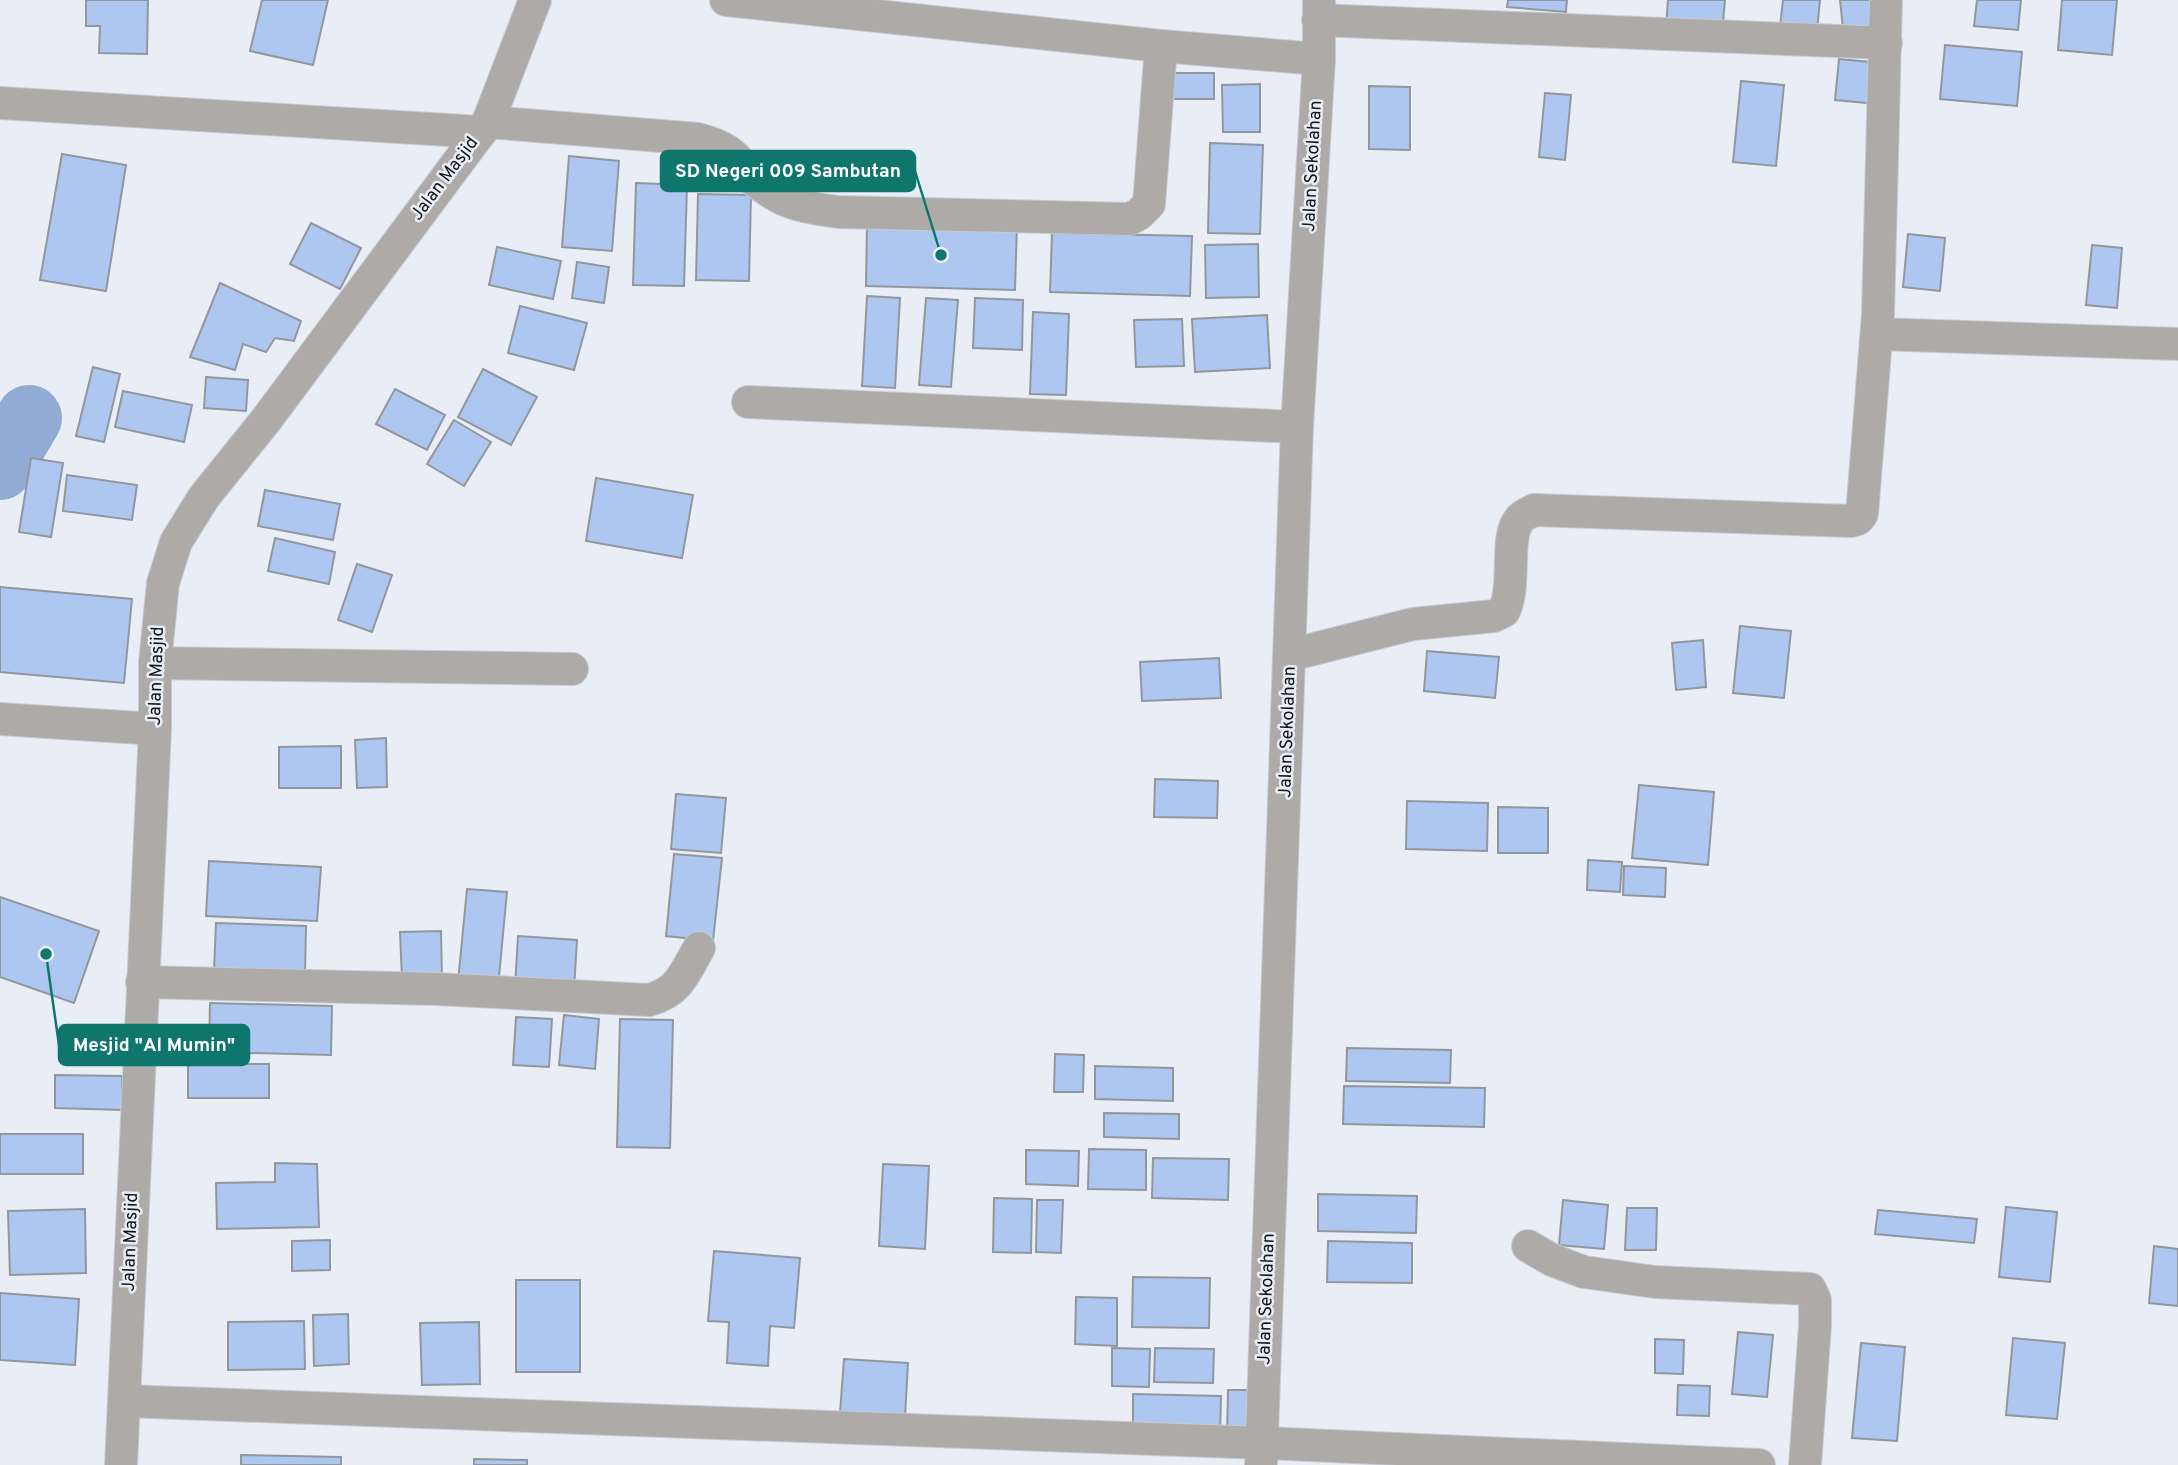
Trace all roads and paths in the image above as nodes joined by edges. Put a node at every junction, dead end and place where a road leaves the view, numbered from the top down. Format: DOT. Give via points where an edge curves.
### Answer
graph roads {
  1 [pos="535,0"];
  2 [pos="726,0"];
  3 [pos="1886,0"];
  4 [pos="1318,10"];
  5 [pos="1886,43"];
  6 [pos="1161,46"];
  7 [pos="1319,59"];
  8 [pos="0,103"];
  9 [pos="484,127"];
  10 [pos="1877,334"];
  11 [pos="2178,344"];
  12 [pos="748,402"];
  13 [pos="1297,427"];
  14 [pos="1290,655"];
  15 [pos="155,663"];
  16 [pos="572,669"];
  17 [pos="0,719"];
  18 [pos="155,729"];
  19 [pos="699,948"];
  20 [pos="142,982"];
  21 [pos="1528,1246"];
  22 [pos="124,1401"];
  23 [pos="1261,1454"];
  24 [pos="121,1465"];
  25 [pos="1759,1465"];
  26 [pos="1805,1465"];
  1 -- 9 [label="street, Jalan Masjid"];
  2 -- 6 [label="street"];
  3 -- 5 [label="street"];
  4 -- 5 [label="street"];
  4 -- 7 [label="street, Jalan Sekolahan"];
  5 -- 10 [label="street"];
  6 -- 7 [label="street"];
  6 -- 9 [label="street" via="1149,204 1130,219 838,212 799,207 771,194 719,145 698,139"];
  7 -- 13 [label="street, Jalan Sekolahan"];
  8 -- 9 [label="street"];
  9 -- 15 [label="street, Jalan Masjid" via="204,497 176,542 163,583"];
  10 -- 11 [label="street"];
  10 -- 14 [label="street" via="1858,519 1534,510 1518,521 1512,533 1512,588 1504,611 1494,616 1413,624"];
  12 -- 13 [label="street"];
  13 -- 14 [label="street, Jalan Sekolahan"];
  14 -- 23 [label="street, Jalan Sekolahan"];
  15 -- 16 [label="street"];
  15 -- 18 [label="street, Jalan Masjid"];
  17 -- 18 [label="street"];
  18 -- 20 [label="street, Jalan Masjid"];
  19 -- 20 [label="street" via="678,985 649,1000"];
  20 -- 22 [label="street, Jalan Masjid"];
  21 -- 26 [label="street" via="1584,1272 1655,1282 1810,1289 1815,1325"];
  22 -- 23 [label="street"];
  22 -- 24 [label="street, Jalan Masjid"];
  23 -- 25 [label="street"];
}
